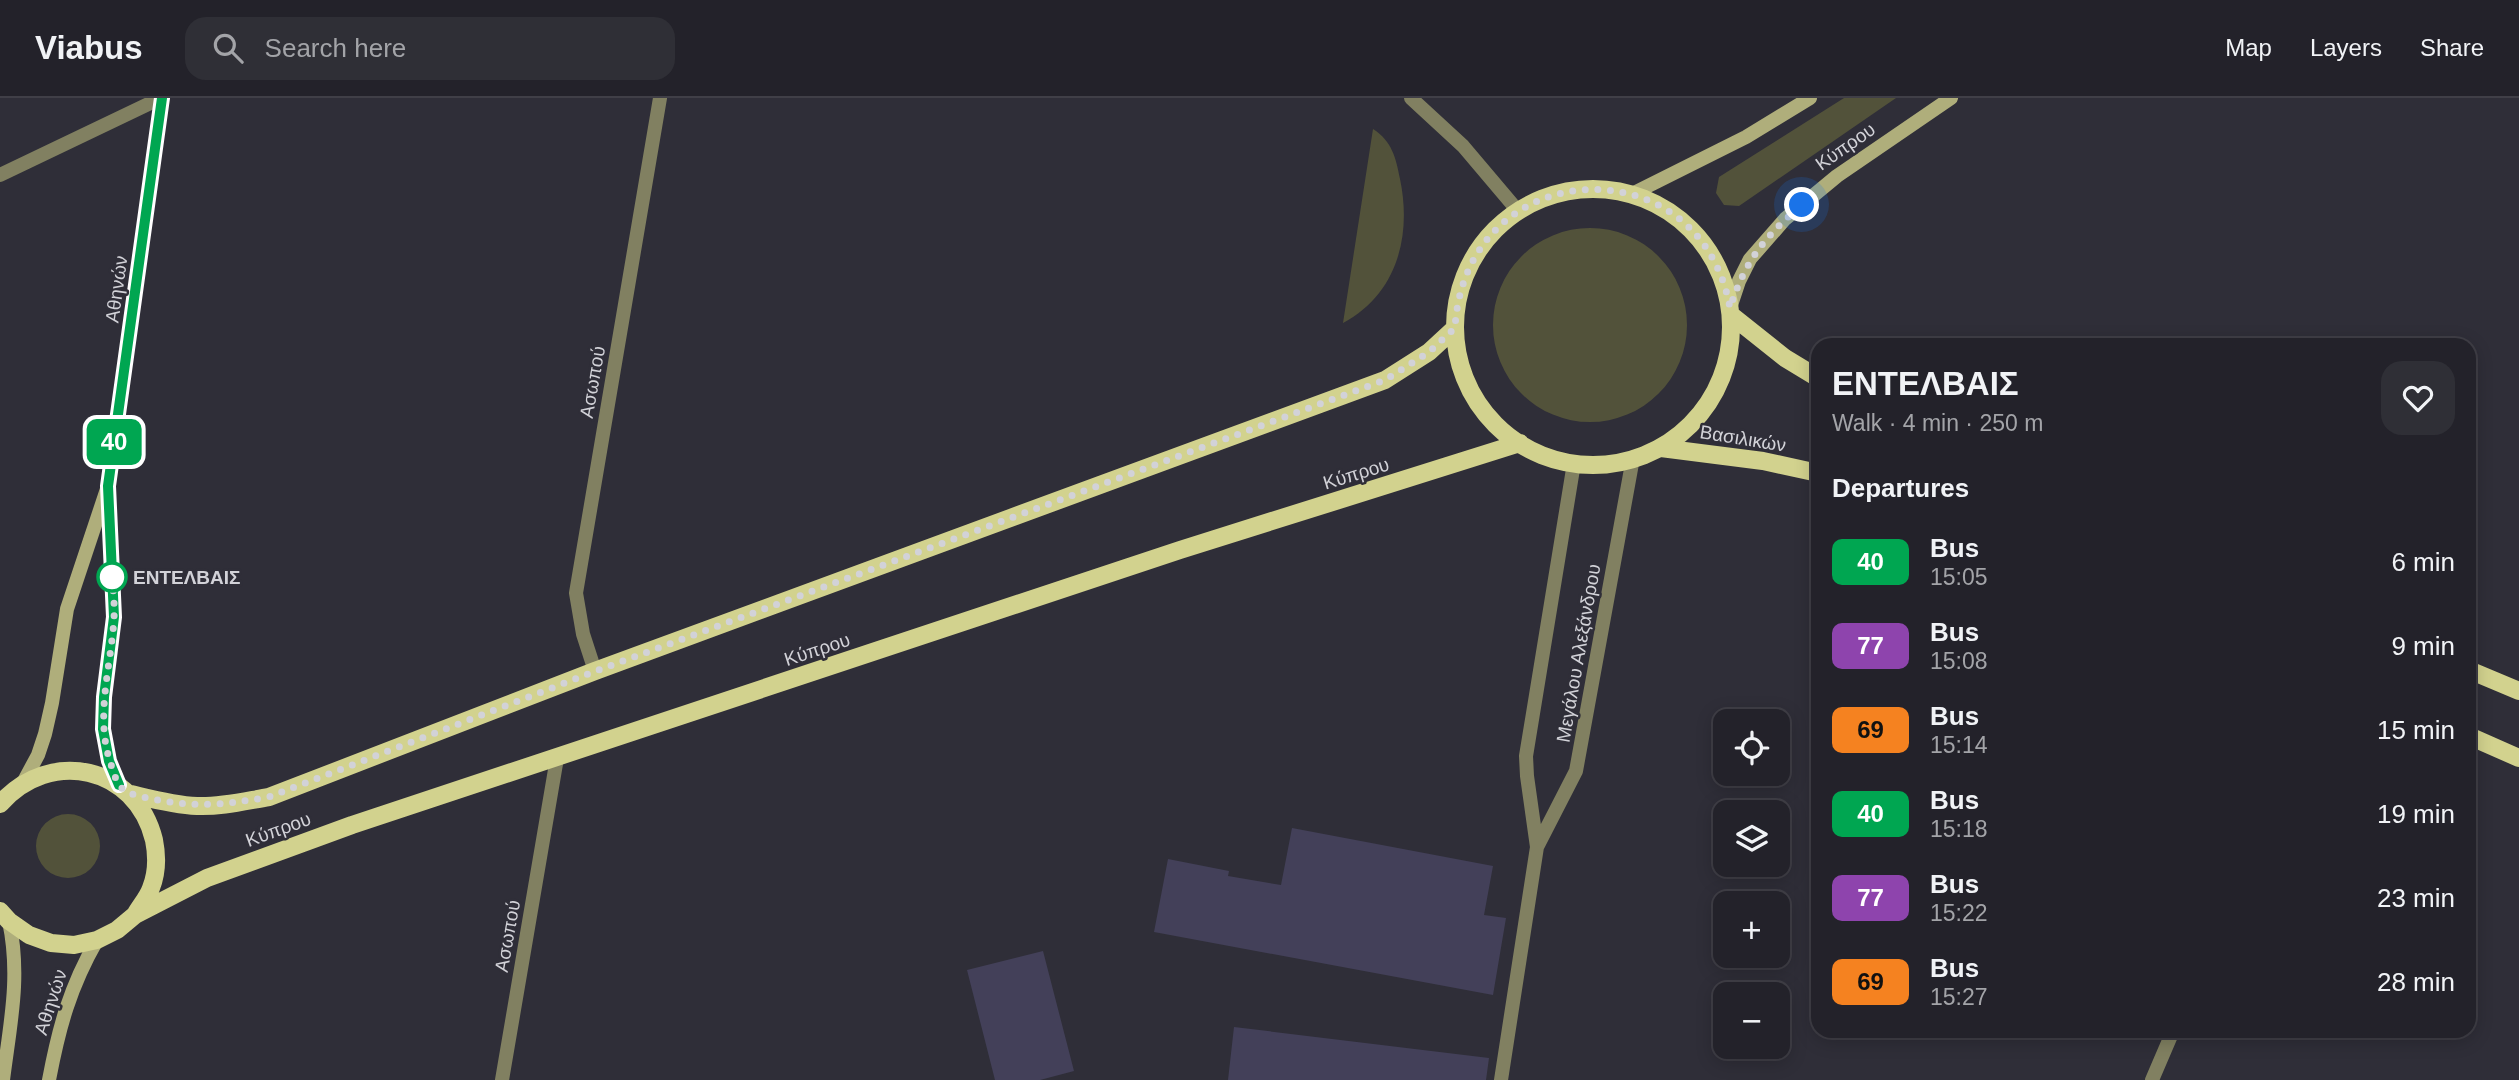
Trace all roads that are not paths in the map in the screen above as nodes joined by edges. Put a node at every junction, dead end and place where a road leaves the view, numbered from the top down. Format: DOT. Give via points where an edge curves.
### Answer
graph roads {
  1 [pos="162,98"];
  2 [pos="660,98"];
  3 [pos="1412,98"];
  4 [pos="1810,98"];
  5 [pos="1951,98"];
  6 [pos="0,175"];
  7 [pos="1632,194"];
  8 [pos="1518,211"];
  9 [pos="1731,311"];
  10 [pos="1455,328"];
  11 [pos="1811,374"];
  12 [pos="1520,443"];
  13 [pos="1661,447"];
  14 [pos="1633,458"];
  15 [pos="1574,463"];
  16 [pos="1811,471"];
  17 [pos="108,486"];
  18 [pos="596,671"];
  19 [pos="2476,673"];
  20 [pos="2519,691"];
  21 [pos="2476,740"];
  22 [pos="557,758"];
  23 [pos="2519,758"];
  24 [pos="24,781"];
  25 [pos="125,790"];
  26 [pos="3,797"];
  27 [pos="1537,847"];
  28 [pos="135,915"];
  29 [pos="4,916"];
  30 [pos="97,940"];
  31 [pos="2170,1038"];
  32 [pos="3,1080"];
  33 [pos="49,1080"];
  34 [pos="502,1080"];
  35 [pos="1501,1080"];
  36 [pos="2152,1080"];
  1 -- 6 [label="street"];
  1 -- 17 [label="main road, Αθηνών"];
  2 -- 18 [label="street, Ασωπού" via="576,593"];
  3 -- 8 [label="street" via="1463,146"];
  4 -- 7 [label="main road" via="1746,137"];
  5 -- 9 [label="main road, Κύπρου" via="1837,176 1766,237 1739,281"];
  7 -- 8 [label="main road" via="1573,190"];
  7 -- 9 [label="main road" via="1669,211 1698,237 1720,271"];
  8 -- 10 [label="main road" via="1476,253 1460,289"];
  9 -- 11 [label="main road" via="1784,358"];
  9 -- 13 [label="main road" via="1730,350 1720,384 1689,426"];
  10 -- 12 [label="main road" via="1461,367 1478,402 1489,418"];
  10 -- 18 [label="main road, Κύπρου" via="1429,352 1385,380"];
  12 -- 15 [label="main road"];
  12 -- 22 [label="main road, Κύπρου" via="1180,550"];
  13 -- 14 [label="main road"];
  13 -- 16 [label="main road, Βασιλικών"];
  14 -- 15 [label="main road"];
  14 -- 27 [label="street, Μεγάλου Αλεξάνδρου" via="1576,771"];
  15 -- 27 [label="street, Μεγάλου Αλεξάνδρου" via="1526,756"];
  17 -- 24 [label="main road, Αθηνών" via="67,609 45,734"];
  17 -- 25 [label="main road, Αθηνών" via="114,617 103,729 109,761"];
  18 -- 25 [label="main road, Κύπρου" via="269,797 199,806"];
  19 -- 20 [label="main road"];
  21 -- 23 [label="main road"];
  22 -- 28 [label="main road, Κύπρου" via="218,873"];
  22 -- 34 [label="street, Ασωπού"];
  24 -- 25 [label="main road, Κύπρου" via="72,770 97,774"];
  24 -- 26 [label="main road, Κύπρου"];
  25 -- 28 [label="main road, Κύπρου" via="149,822 157,854 152,887"];
  27 -- 35 [label="street, Μεγάλου Αλεξάνδρου"];
  28 -- 30 [label="main road, Κύπρου"];
  29 -- 30 [label="main road, Κύπρου" via="29,935 51,943"];
  29 -- 32 [label="main road, Αθηνών" via="15,950 15,984"];
  30 -- 33 [label="main road, Αθηνών" via="78,972 65,1009"];
  31 -- 36 [label="street"];
}
